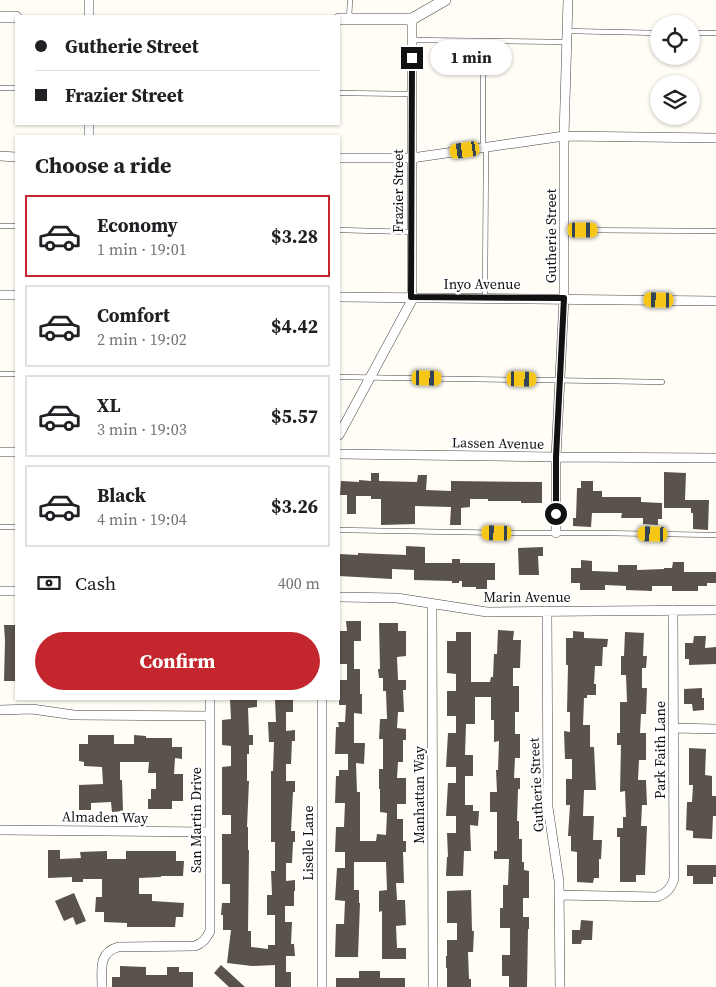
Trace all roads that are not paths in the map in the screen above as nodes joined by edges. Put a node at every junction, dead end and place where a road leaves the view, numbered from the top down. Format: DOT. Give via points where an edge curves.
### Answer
graph roads {
  1 [pos="89,0"];
  2 [pos="350,0"];
  3 [pos="445,0"];
  4 [pos="568,0"];
  5 [pos="89,15"];
  6 [pos="0,17"];
  7 [pos="15,17"];
  8 [pos="344,19"];
  9 [pos="412,19"];
  10 [pos="567,32"];
  11 [pos="650,33"];
  12 [pos="700,33"];
  13 [pos="716,33"];
  14 [pos="412,40"];
  15 [pos="483,41"];
  16 [pos="567,42"];
  17 [pos="0,88"];
  18 [pos="15,88"];
  19 [pos="340,92"];
  20 [pos="412,94"];
  21 [pos="564,136"];
  22 [pos="716,138"];
  23 [pos="485,148"];
  24 [pos="0,156"];
  25 [pos="15,156"];
  26 [pos="340,158"];
  27 [pos="412,158"];
  28 [pos="0,226"];
  29 [pos="15,226"];
  30 [pos="340,230"];
  31 [pos="564,230"];
  32 [pos="716,231"];
  33 [pos="412,232"];
  34 [pos="0,295"];
  35 [pos="15,295"];
  36 [pos="340,297"];
  37 [pos="411,297"];
  38 [pos="485,298"];
  39 [pos="564,298"];
  40 [pos="716,301"];
  41 [pos="0,374"];
  42 [pos="15,374"];
  43 [pos="340,377"];
  44 [pos="370,377"];
  45 [pos="560,380"];
  46 [pos="662,382"];
  47 [pos="340,433"];
  48 [pos="0,452"];
  49 [pos="15,452"];
  50 [pos="340,454"];
  51 [pos="556,457"];
  52 [pos="716,458"];
  53 [pos="0,527"];
  54 [pos="15,527"];
  55 [pos="340,530"];
  56 [pos="556,533"];
  57 [pos="716,535"];
  58 [pos="0,591"];
  59 [pos="15,591"];
  60 [pos="340,597"];
  61 [pos="432,604"];
  62 [pos="673,610"];
  63 [pos="716,610"];
  64 [pos="547,612"];
  65 [pos="210,700"];
  66 [pos="322,700"];
  67 [pos="0,710"];
  68 [pos="210,716"];
  69 [pos="674,728"];
  70 [pos="716,729"];
  71 [pos="0,830"];
  72 [pos="210,832"];
  73 [pos="559,895"];
  74 [pos="102,987"];
  75 [pos="322,987"];
  76 [pos="433,987"];
  77 [pos="560,987"];
  1 -- 5 [label="street"];
  2 -- 8 [label="lane"];
  3 -- 9 [label="street"];
  4 -- 10 [label="street, Gutherie Street"];
  6 -- 7 [label="street"];
  8 -- 9 [label="street"];
  9 -- 14 [label="street, Frazier Street"];
  10 -- 11 [label="lane"];
  10 -- 16 [label="street, Gutherie Street"];
  12 -- 13 [label="lane"];
  14 -- 15 [label="lane"];
  14 -- 20 [label="street, Frazier Street"];
  15 -- 16 [label="lane"];
  15 -- 23 [label="lane"];
  16 -- 21 [label="street, Gutherie Street"];
  17 -- 18 [label="lane"];
  19 -- 20 [label="lane"];
  20 -- 27 [label="street, Frazier Street"];
  21 -- 22 [label="street"];
  21 -- 23 [label="street"];
  21 -- 31 [label="street, Gutherie Street"];
  23 -- 27 [label="street"];
  23 -- 38 [label="lane"];
  24 -- 25 [label="street"];
  26 -- 27 [label="street"];
  27 -- 33 [label="street, Frazier Street"];
  28 -- 29 [label="lane"];
  30 -- 33 [label="lane"];
  31 -- 32 [label="lane"];
  31 -- 39 [label="street, Gutherie Street"];
  33 -- 37 [label="street, Frazier Street"];
  34 -- 35 [label="street"];
  36 -- 37 [label="street, Inyo Avenue"];
  37 -- 38 [label="street, Inyo Avenue"];
  37 -- 44 [label="street, Frazier Street"];
  38 -- 39 [label="street, Inyo Avenue"];
  39 -- 40 [label="street, Inyo Avenue"];
  39 -- 45 [label="street, Gutherie Street"];
  41 -- 42 [label="lane"];
  43 -- 44 [label="lane"];
  44 -- 45 [label="lane"];
  44 -- 47 [label="street, Frazier Street"];
  45 -- 46 [label="lane"];
  45 -- 51 [label="street, Gutherie Street"];
  48 -- 49 [label="street"];
  50 -- 51 [label="street, Lassen Avenue"];
  51 -- 52 [label="street, Lassen Avenue"];
  51 -- 56 [label="street, Gutherie Street"];
  53 -- 54 [label="lane"];
  55 -- 56 [label="lane"];
  56 -- 57 [label="lane"];
  58 -- 59 [label="street"];
  60 -- 61 [label="street, Marin Avenue" via="397,598"];
  61 -- 64 [label="street, Marin Avenue" via="486,612"];
  61 -- 76 [label="street, Manhattan Way"];
  62 -- 63 [label="street, Marin Avenue"];
  62 -- 64 [label="street, Marin Avenue"];
  62 -- 69 [label="street, Park Faith Lane"];
  64 -- 73 [label="street, Gutherie Street" via="548,807"];
  65 -- 68 [label="street, San Martin Drive"];
  66 -- 75 [label="street, Liselle Lane"];
  67 -- 68 [label="street" via="32,709 74,716"];
  68 -- 72 [label="street, San Martin Drive"];
  69 -- 70 [label="street"];
  69 -- 73 [label="street, Park Faith Lane" via="674,879 670,889 657,897"];
  71 -- 72 [label="street, Almaden Way"];
  72 -- 74 [label="street, San Martin Drive" via="210,931 205,941 195,946 111,949 102,962"];
  73 -- 77 [label="street, Gutherie Street"];
}
